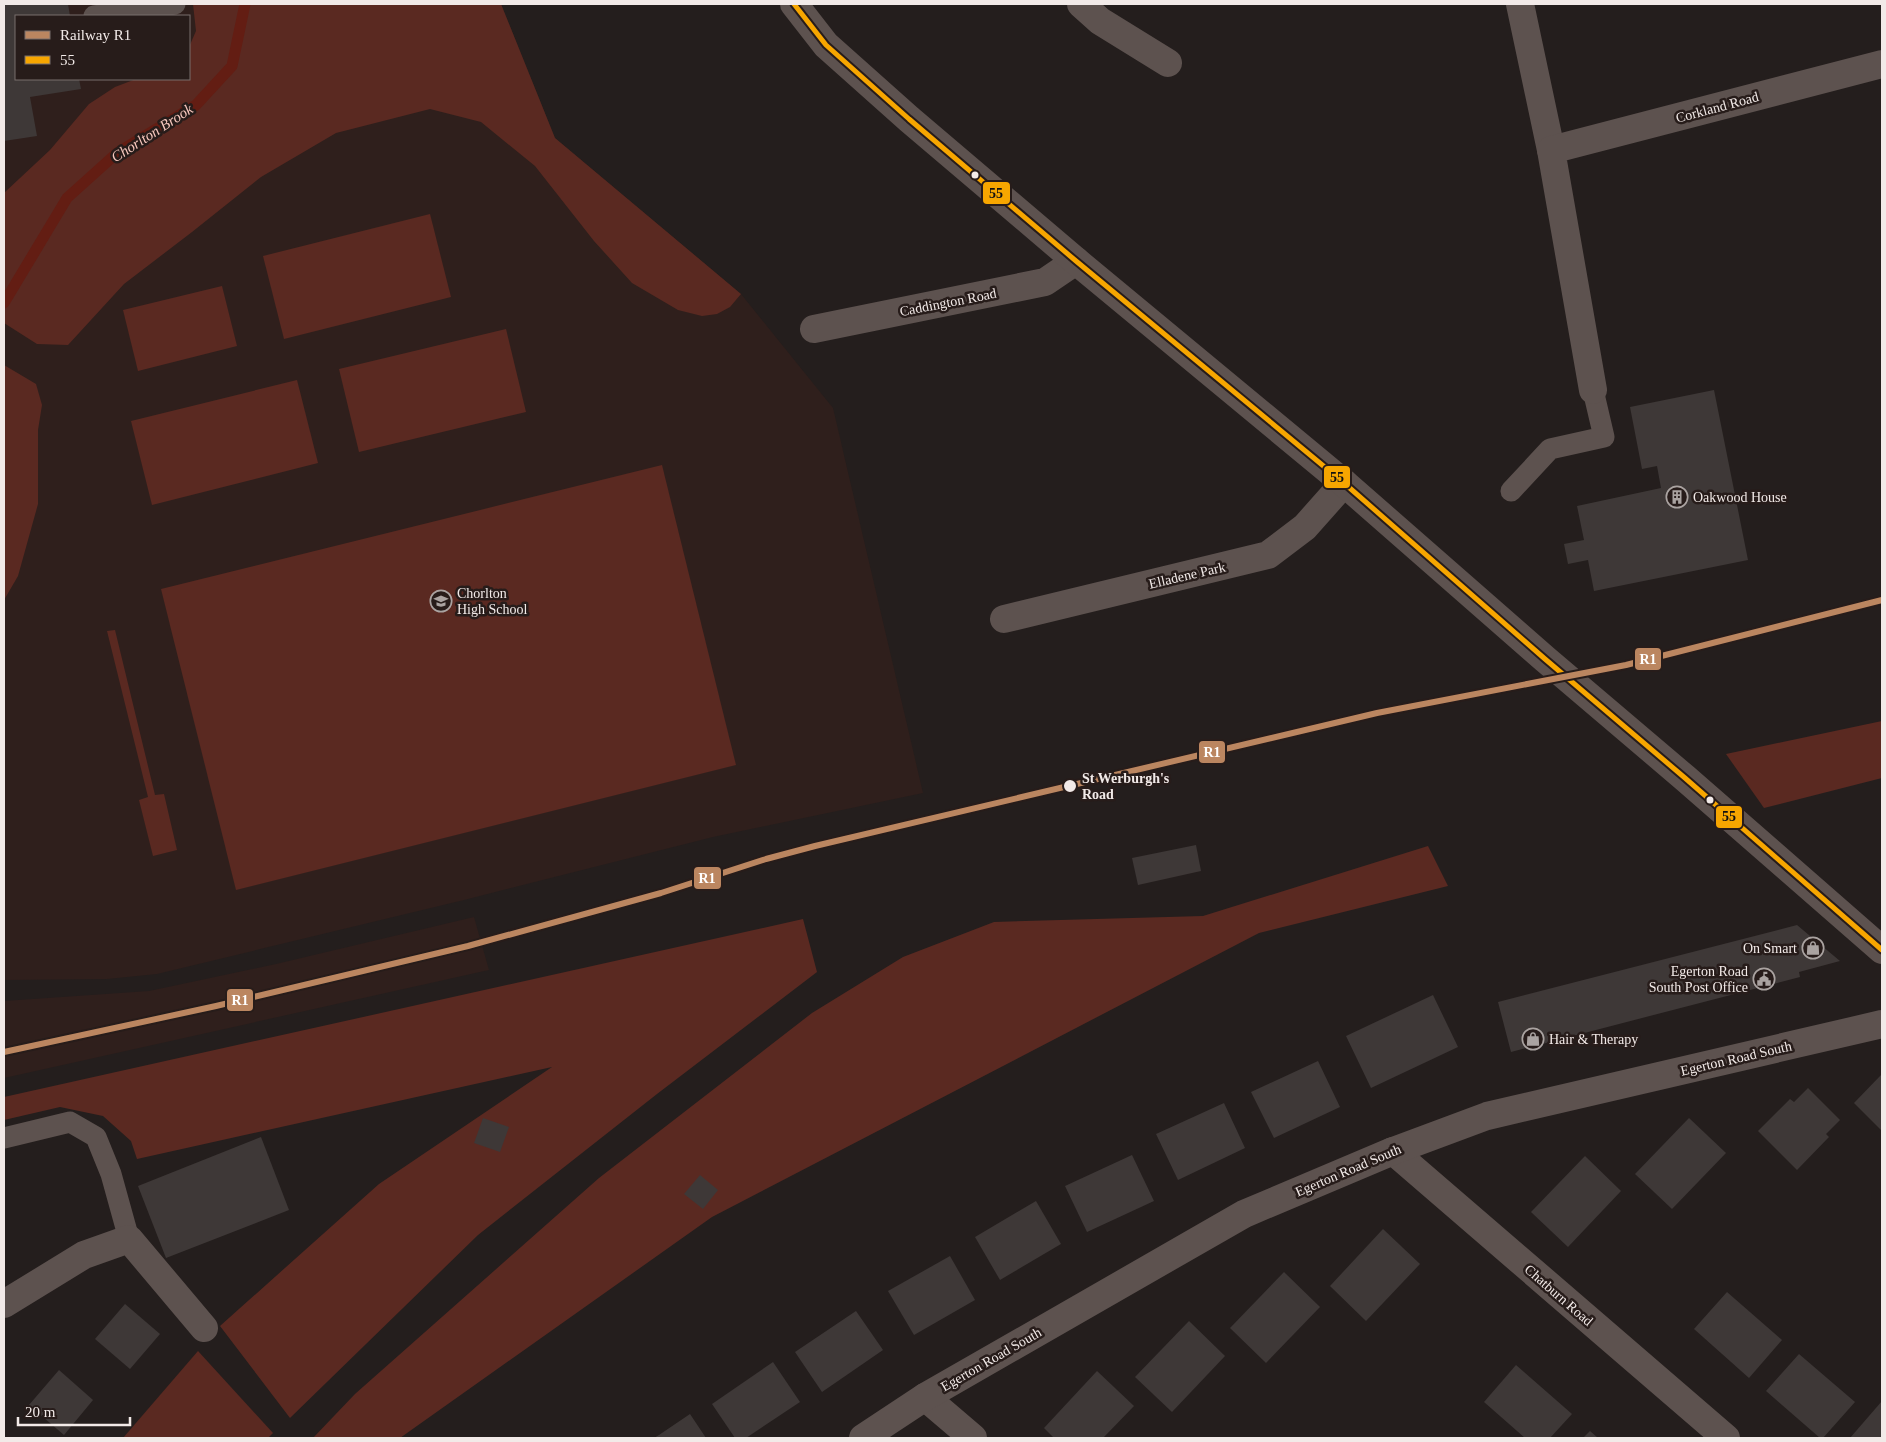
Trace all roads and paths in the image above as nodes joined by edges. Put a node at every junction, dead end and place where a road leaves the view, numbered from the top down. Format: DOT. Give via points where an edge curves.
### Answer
graph roads {
  1 [pos="175,4"];
  2 [pos="794,4"];
  3 [pos="1081,4"];
  4 [pos="1520,4"];
  5 [pos="101,15"];
  6 [pos="1168,62"];
  7 [pos="1882,64"];
  8 [pos="1551,150"];
  9 [pos="1076,261"];
  10 [pos="814,329"];
  11 [pos="1594,390"];
  12 [pos="1344,483"];
  13 [pos="1511,492"];
  14 [pos="1004,619"];
  15 [pos="1882,950"];
  16 [pos="1882,1024"];
  17 [pos="4,1138"];
  18 [pos="1393,1151"];
  19 [pos="128,1238"];
  20 [pos="4,1304"];
  21 [pos="204,1328"];
  22 [pos="925,1397"];
  23 [pos="863,1438"];
  24 [pos="973,1438"];
  25 [pos="1726,1438"];
  1 -- 5 [label="lane"];
  2 -- 9 [label="street" via="826,45"];
  3 -- 6 [label="street" via="1100,21"];
  4 -- 8 [label="street"];
  7 -- 8 [label="street, Corkland Road"];
  8 -- 11 [label="street"];
  9 -- 10 [label="street, Caddington Road" via="1045,282"];
  9 -- 12 [label="street"];
  11 -- 13 [label="lane" via="1604,437 1550,449"];
  12 -- 14 [label="street, Elladene Park" via="1305,527 1268,555"];
  12 -- 15 [label="street"];
  16 -- 18 [label="street, Egerton Road South" via="1487,1116"];
  17 -- 19 [label="lane" via="70,1122 96,1137 111,1174"];
  18 -- 22 [label="street, Egerton Road South" via="1244,1214"];
  18 -- 25 [label="street, Chatburn Road"];
  19 -- 20 [label="street" via="84,1255"];
  19 -- 21 [label="street"];
  22 -- 23 [label="street, Egerton Road South"];
  22 -- 24 [label="street"];
}
